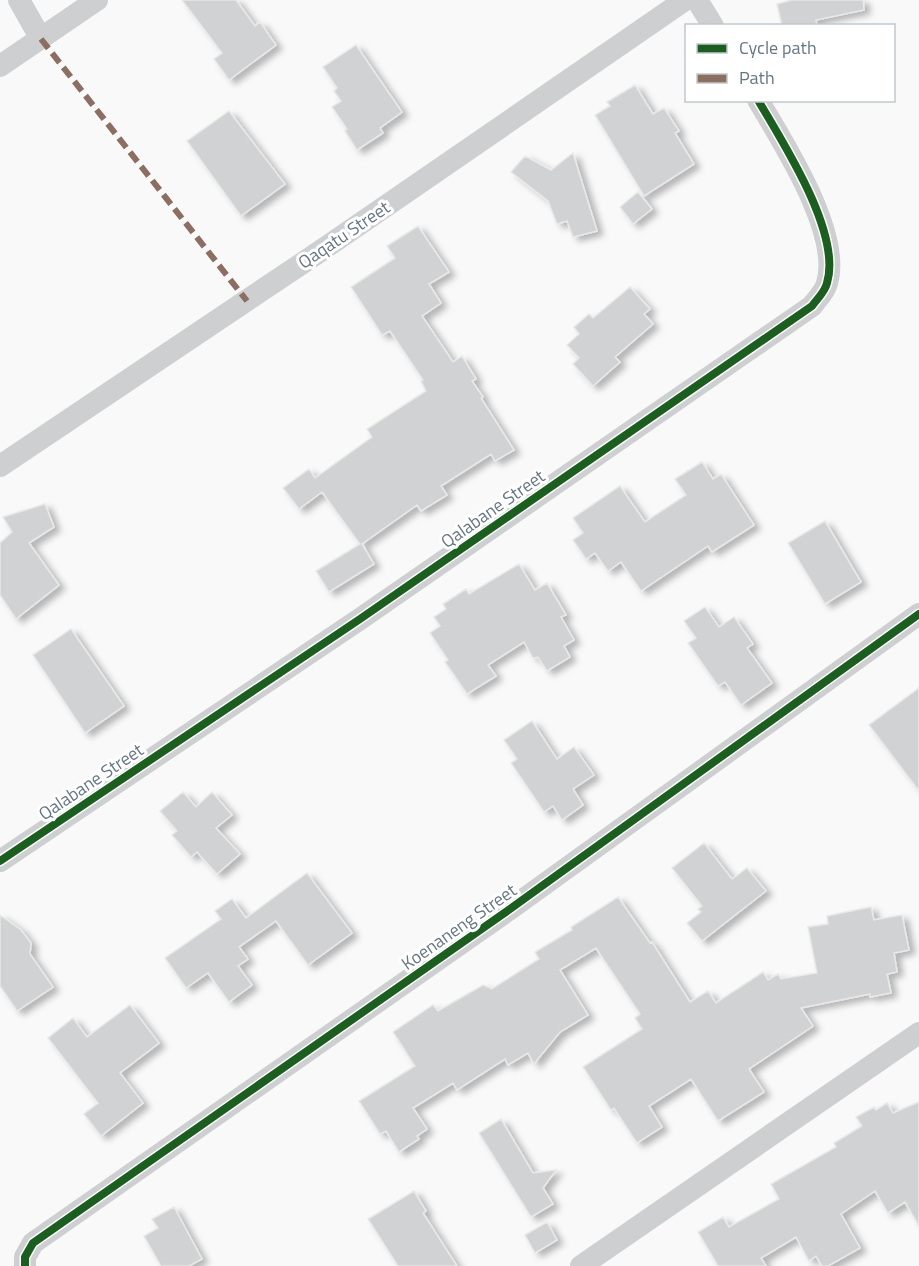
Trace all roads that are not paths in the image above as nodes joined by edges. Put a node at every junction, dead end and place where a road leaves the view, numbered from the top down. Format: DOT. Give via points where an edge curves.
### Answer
graph roads {
  1 [pos="19,0"];
  2 [pos="97,0"];
  3 [pos="685,0"];
  4 [pos="698,0"];
  5 [pos="712,24"];
  6 [pos="41,39"];
  7 [pos="0,66"];
  8 [pos="759,102"];
  9 [pos="0,466"];
  10 [pos="919,614"];
  11 [pos="0,861"];
  12 [pos="919,1033"];
  13 [pos="25,1266"];
  14 [pos="580,1266"];
  1 -- 6 [label="street"];
  2 -- 6 [label="street"];
  3 -- 9 [label="street, Qaqatu Street"];
  4 -- 5 [label="street"];
  6 -- 7 [label="street"];
  8 -- 11 [label="street, Qalabane Street" via="788,150 828,243 827,283 812,306 360,620"];
  10 -- 13 [label="street, Koenaneng Street" via="510,909 33,1243"];
  12 -- 14 [label="street"];
}
